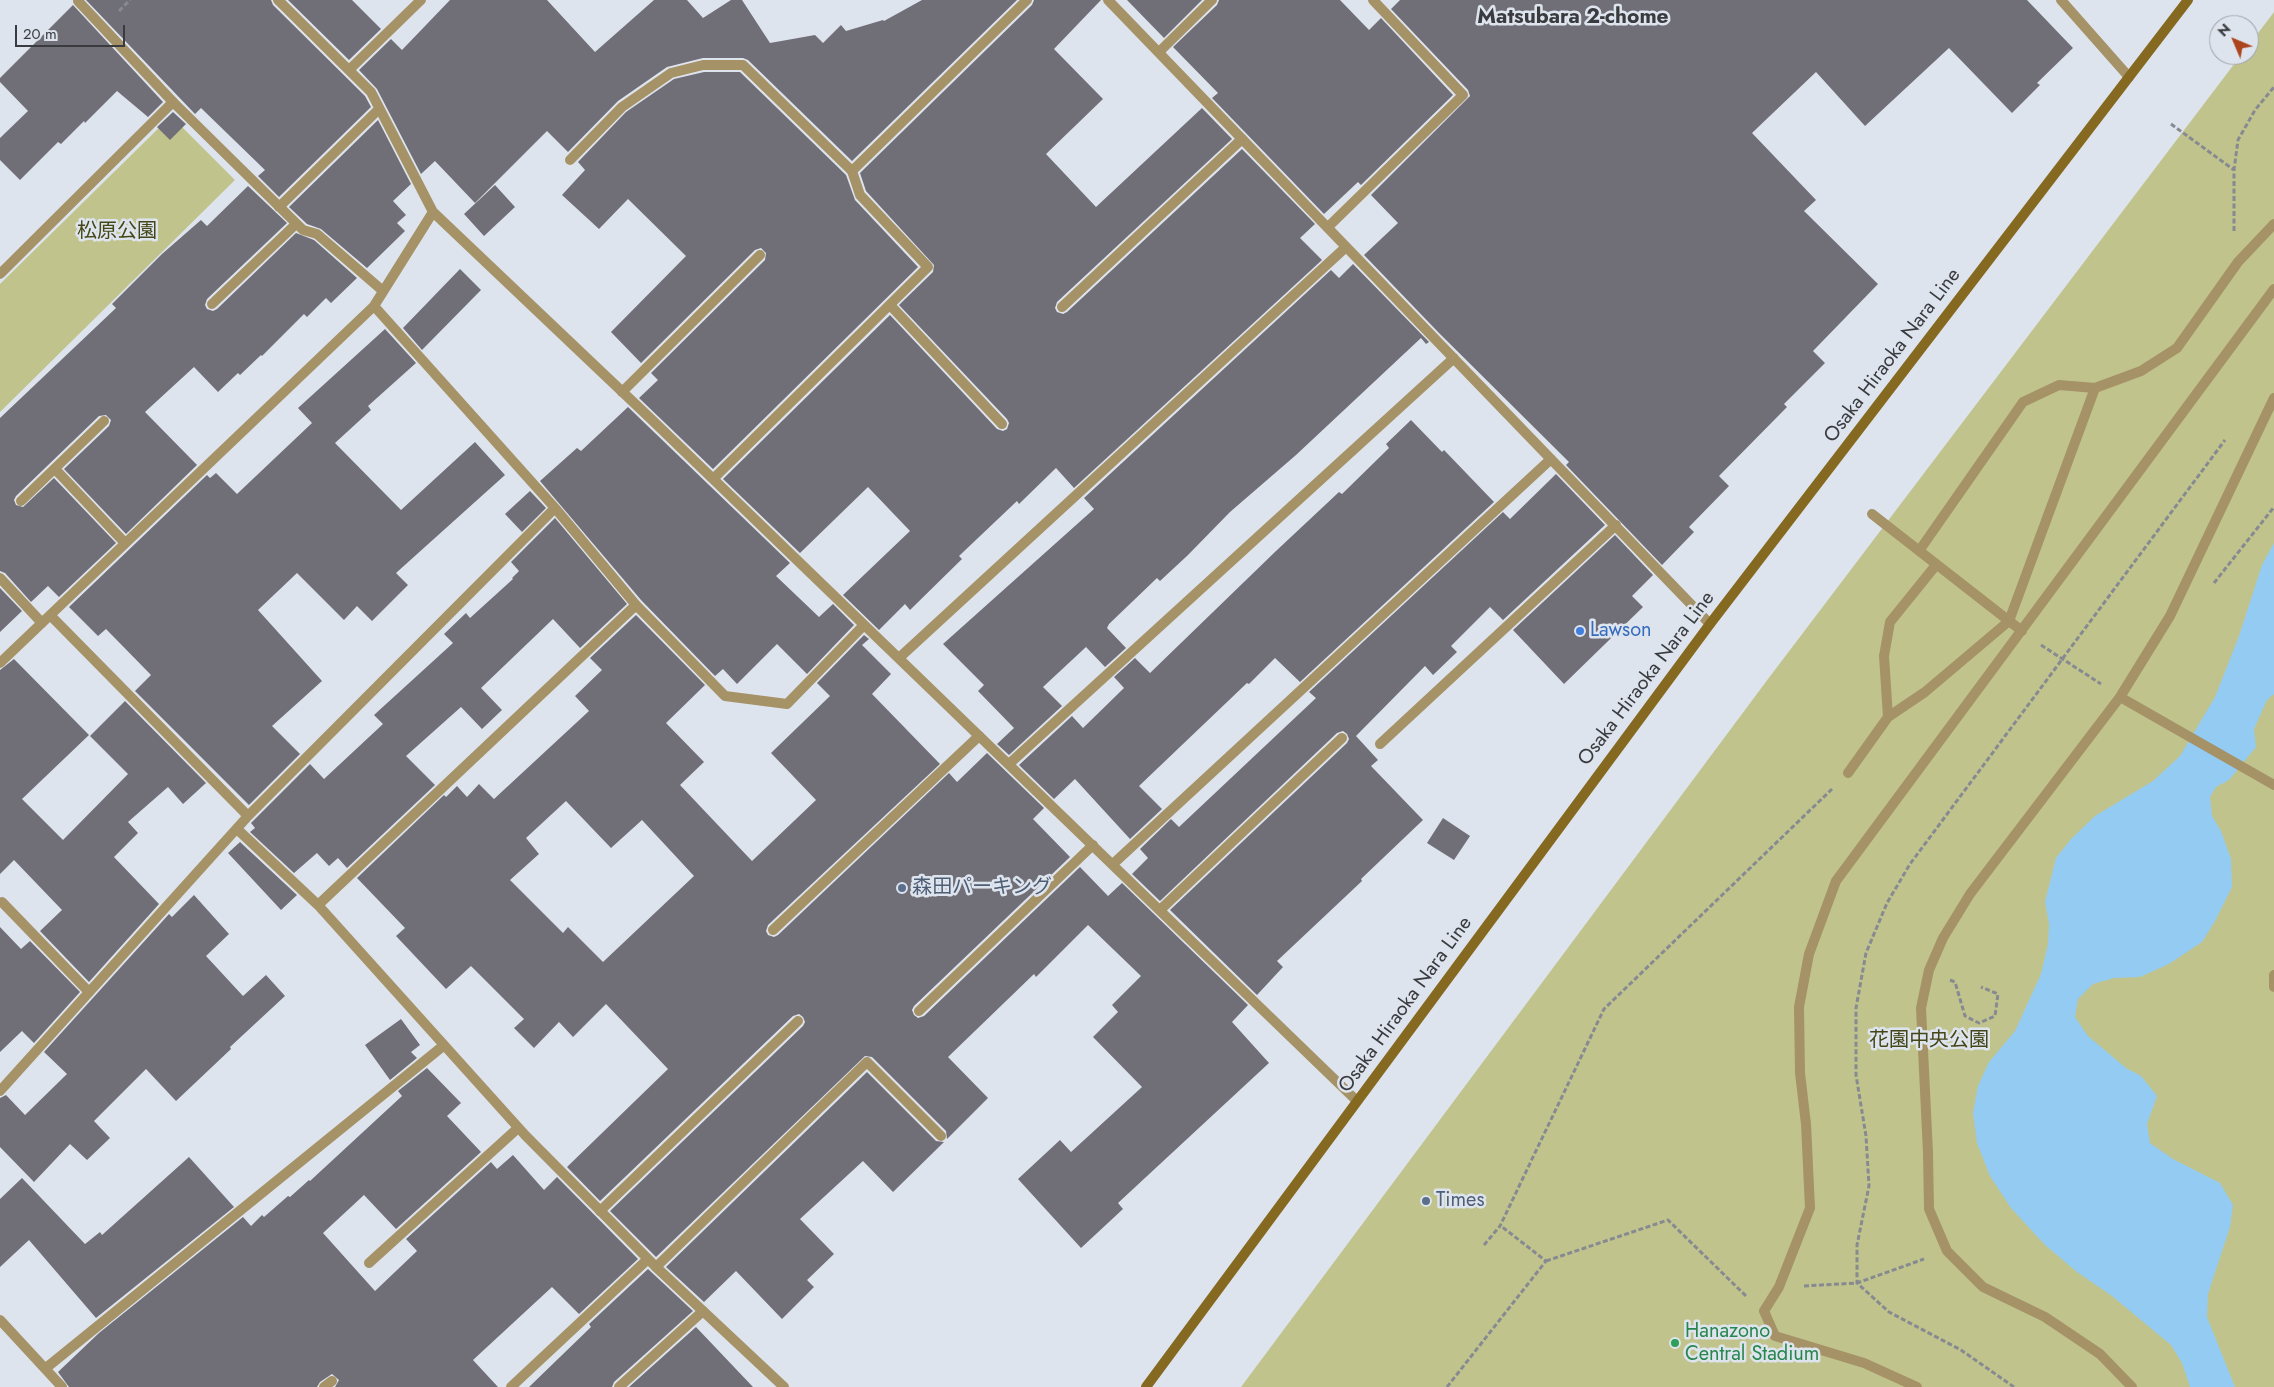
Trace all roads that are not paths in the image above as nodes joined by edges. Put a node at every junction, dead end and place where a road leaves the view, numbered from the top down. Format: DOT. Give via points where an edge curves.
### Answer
graph roads {
  1 [pos="278,0"];
  2 [pos="421,0"];
  3 [pos="1027,0"];
  4 [pos="1108,0"];
  5 [pos="1212,0"];
  6 [pos="1373,0"];
  7 [pos="2061,0"];
  8 [pos="2188,0"];
  9 [pos="78,1"];
  10 [pos="1159,52"];
  11 [pos="349,70"];
  12 [pos="2129,77"];
  13 [pos="174,102"];
  14 [pos="379,109"];
  15 [pos="1242,138"];
  16 [pos="570,160"];
  17 [pos="852,170"];
  18 [pos="279,207"];
  19 [pos="433,212"];
  20 [pos="296,224"];
  21 [pos="2274,224"];
  22 [pos="1328,227"];
  23 [pos="1346,247"];
  24 [pos="760,255"];
  25 [pos="0,274"];
  26 [pos="2274,289"];
  27 [pos="383,291"];
  28 [pos="212,304"];
  29 [pos="890,305"];
  30 [pos="374,306"];
  31 [pos="1062,307"];
  32 [pos="1454,358"];
  33 [pos="2095,388"];
  34 [pos="622,392"];
  35 [pos="2274,398"];
  36 [pos="104,421"];
  37 [pos="1002,424"];
  38 [pos="1551,459"];
  39 [pos="55,469"];
  40 [pos="712,479"];
  41 [pos="21,501"];
  42 [pos="555,508"];
  43 [pos="1872,514"];
  44 [pos="1616,526"];
  45 [pos="125,543"];
  46 [pos="1919,551"];
  47 [pos="1936,565"];
  48 [pos="0,578"];
  49 [pos="636,605"];
  50 [pos="50,615"];
  51 [pos="2009,621"];
  52 [pos="42,623"];
  53 [pos="1710,624"];
  54 [pos="864,625"];
  55 [pos="2022,631"];
  56 [pos="899,658"];
  57 [pos="0,662"];
  58 [pos="2120,697"];
  59 [pos="1888,717"];
  60 [pos="979,736"];
  61 [pos="1342,738"];
  62 [pos="1380,744"];
  63 [pos="1009,764"];
  64 [pos="1848,773"];
  65 [pos="2274,785"];
  66 [pos="248,816"];
  67 [pos="237,829"];
  68 [pos="1093,845"];
  69 [pos="1113,864"];
  70 [pos="2,902"];
  71 [pos="318,905"];
  72 [pos="1160,910"];
  73 [pos="773,930"];
  74 [pos="2274,975"];
  75 [pos="2274,987"];
  76 [pos="89,992"];
  77 [pos="919,1011"];
  78 [pos="798,1021"];
  79 [pos="443,1046"];
  80 [pos="0,1091"];
  81 [pos="1357,1101"];
  82 [pos="518,1128"];
  83 [pos="940,1136"];
  84 [pos="600,1211"];
  85 [pos="369,1263"];
  86 [pos="652,1263"];
  87 [pos="703,1311"];
  88 [pos="0,1320"];
  89 [pos="46,1368"];
  90 [pos="62,1387"];
  91 [pos="511,1387"];
  92 [pos="618,1387"];
  93 [pos="784,1387"];
  94 [pos="1146,1387"];
  95 [pos="1918,1387"];
  96 [pos="2132,1387"];
  1 -- 11 [label="street"];
  2 -- 11 [label="street"];
  3 -- 17 [label="street"];
  4 -- 10 [label="street"];
  5 -- 10 [label="street"];
  6 -- 22 [label="street" via="1463,96"];
  7 -- 12 [label="street"];
  8 -- 12 [label="main road, Osaka Hiraoka Nara Line"];
  9 -- 13 [label="street"];
  10 -- 15 [label="street"];
  11 -- 14 [label="street" via="370,92"];
  12 -- 53 [label="main road, Osaka Hiraoka Nara Line"];
  13 -- 18 [label="street"];
  13 -- 25 [label="street"];
  14 -- 18 [label="street"];
  14 -- 19 [label="street"];
  15 -- 22 [label="street"];
  15 -- 31 [label="street"];
  16 -- 17 [label="street" via="622,107 671,73 703,65 743,65"];
  17 -- 29 [label="street" via="860,194 928,267"];
  18 -- 20 [label="street"];
  19 -- 27 [label="street"];
  19 -- 34 [label="street"];
  20 -- 27 [label="street" via="302,230 317,234"];
  20 -- 28 [label="street"];
  21 -- 33 [label="street" via="2238,262 2178,348 2141,371"];
  22 -- 23 [label="street"];
  23 -- 32 [label="street"];
  23 -- 56 [label="street"];
  24 -- 34 [label="street"];
  26 -- 55 [label="street"];
  27 -- 30 [label="street"];
  29 -- 37 [label="street"];
  29 -- 40 [label="street"];
  30 -- 42 [label="street"];
  30 -- 45 [label="street"];
  32 -- 38 [label="street"];
  32 -- 63 [label="street"];
  33 -- 46 [label="street" via="2059,385 2023,402"];
  33 -- 51 [label="street"];
  34 -- 40 [label="street"];
  35 -- 58 [label="street" via="2170,616"];
  36 -- 39 [label="street"];
  38 -- 44 [label="street"];
  38 -- 69 [label="street"];
  39 -- 41 [label="street"];
  39 -- 45 [label="street"];
  40 -- 54 [label="street"];
  42 -- 49 [label="street"];
  42 -- 66 [label="street"];
  43 -- 46 [label="street"];
  44 -- 53 [label="street"];
  44 -- 62 [label="street"];
  45 -- 50 [label="street"];
  46 -- 47 [label="street"];
  47 -- 51 [label="street"];
  47 -- 59 [label="street" via="1890,622 1884,656"];
  48 -- 52 [label="street"];
  49 -- 54 [label="street" via="726,696 787,704"];
  49 -- 71 [label="street"];
  50 -- 52 [label="street"];
  50 -- 66 [label="street"];
  51 -- 55 [label="street"];
  51 -- 59 [label="street" via="1925,692"];
  52 -- 57 [label="street"];
  53 -- 81 [label="main road, Osaka Hiraoka Nara Line"];
  54 -- 56 [label="street"];
  55 -- 95 [label="street" via="1836,881 1809,954 1799,1007 1800,1073 1810,1208 1779,1287 1764,1312 1775,1336 1864,1363"];
  56 -- 60 [label="street"];
  58 -- 65 [label="street"];
  58 -- 96 [label="street" via="1970,894 1943,938 1929,970 1921,1008 1929,1209 1947,1250 1983,1287 2045,1316 2100,1354"];
  59 -- 64 [label="street"];
  60 -- 63 [label="street"];
  60 -- 73 [label="street"];
  61 -- 72 [label="street"];
  63 -- 68 [label="street"];
  66 -- 67 [label="street"];
  67 -- 71 [label="street"];
  67 -- 76 [label="street"];
  68 -- 69 [label="street"];
  68 -- 77 [label="street"];
  69 -- 72 [label="street"];
  70 -- 76 [label="street"];
  71 -- 79 [label="street"];
  72 -- 81 [label="street"];
  74 -- 75 [label="street"];
  76 -- 80 [label="street"];
  78 -- 84 [label="street"];
  79 -- 82 [label="street"];
  79 -- 89 [label="street"];
  81 -- 94 [label="main road, Osaka Hiraoka Nara Line"];
  82 -- 84 [label="street"];
  82 -- 85 [label="street"];
  83 -- 86 [label="street" via="868,1062"];
  84 -- 86 [label="street"];
  86 -- 87 [label="street"];
  86 -- 91 [label="street"];
  87 -- 92 [label="street"];
  87 -- 93 [label="street"];
  88 -- 89 [label="street"];
  89 -- 90 [label="street"];
}
